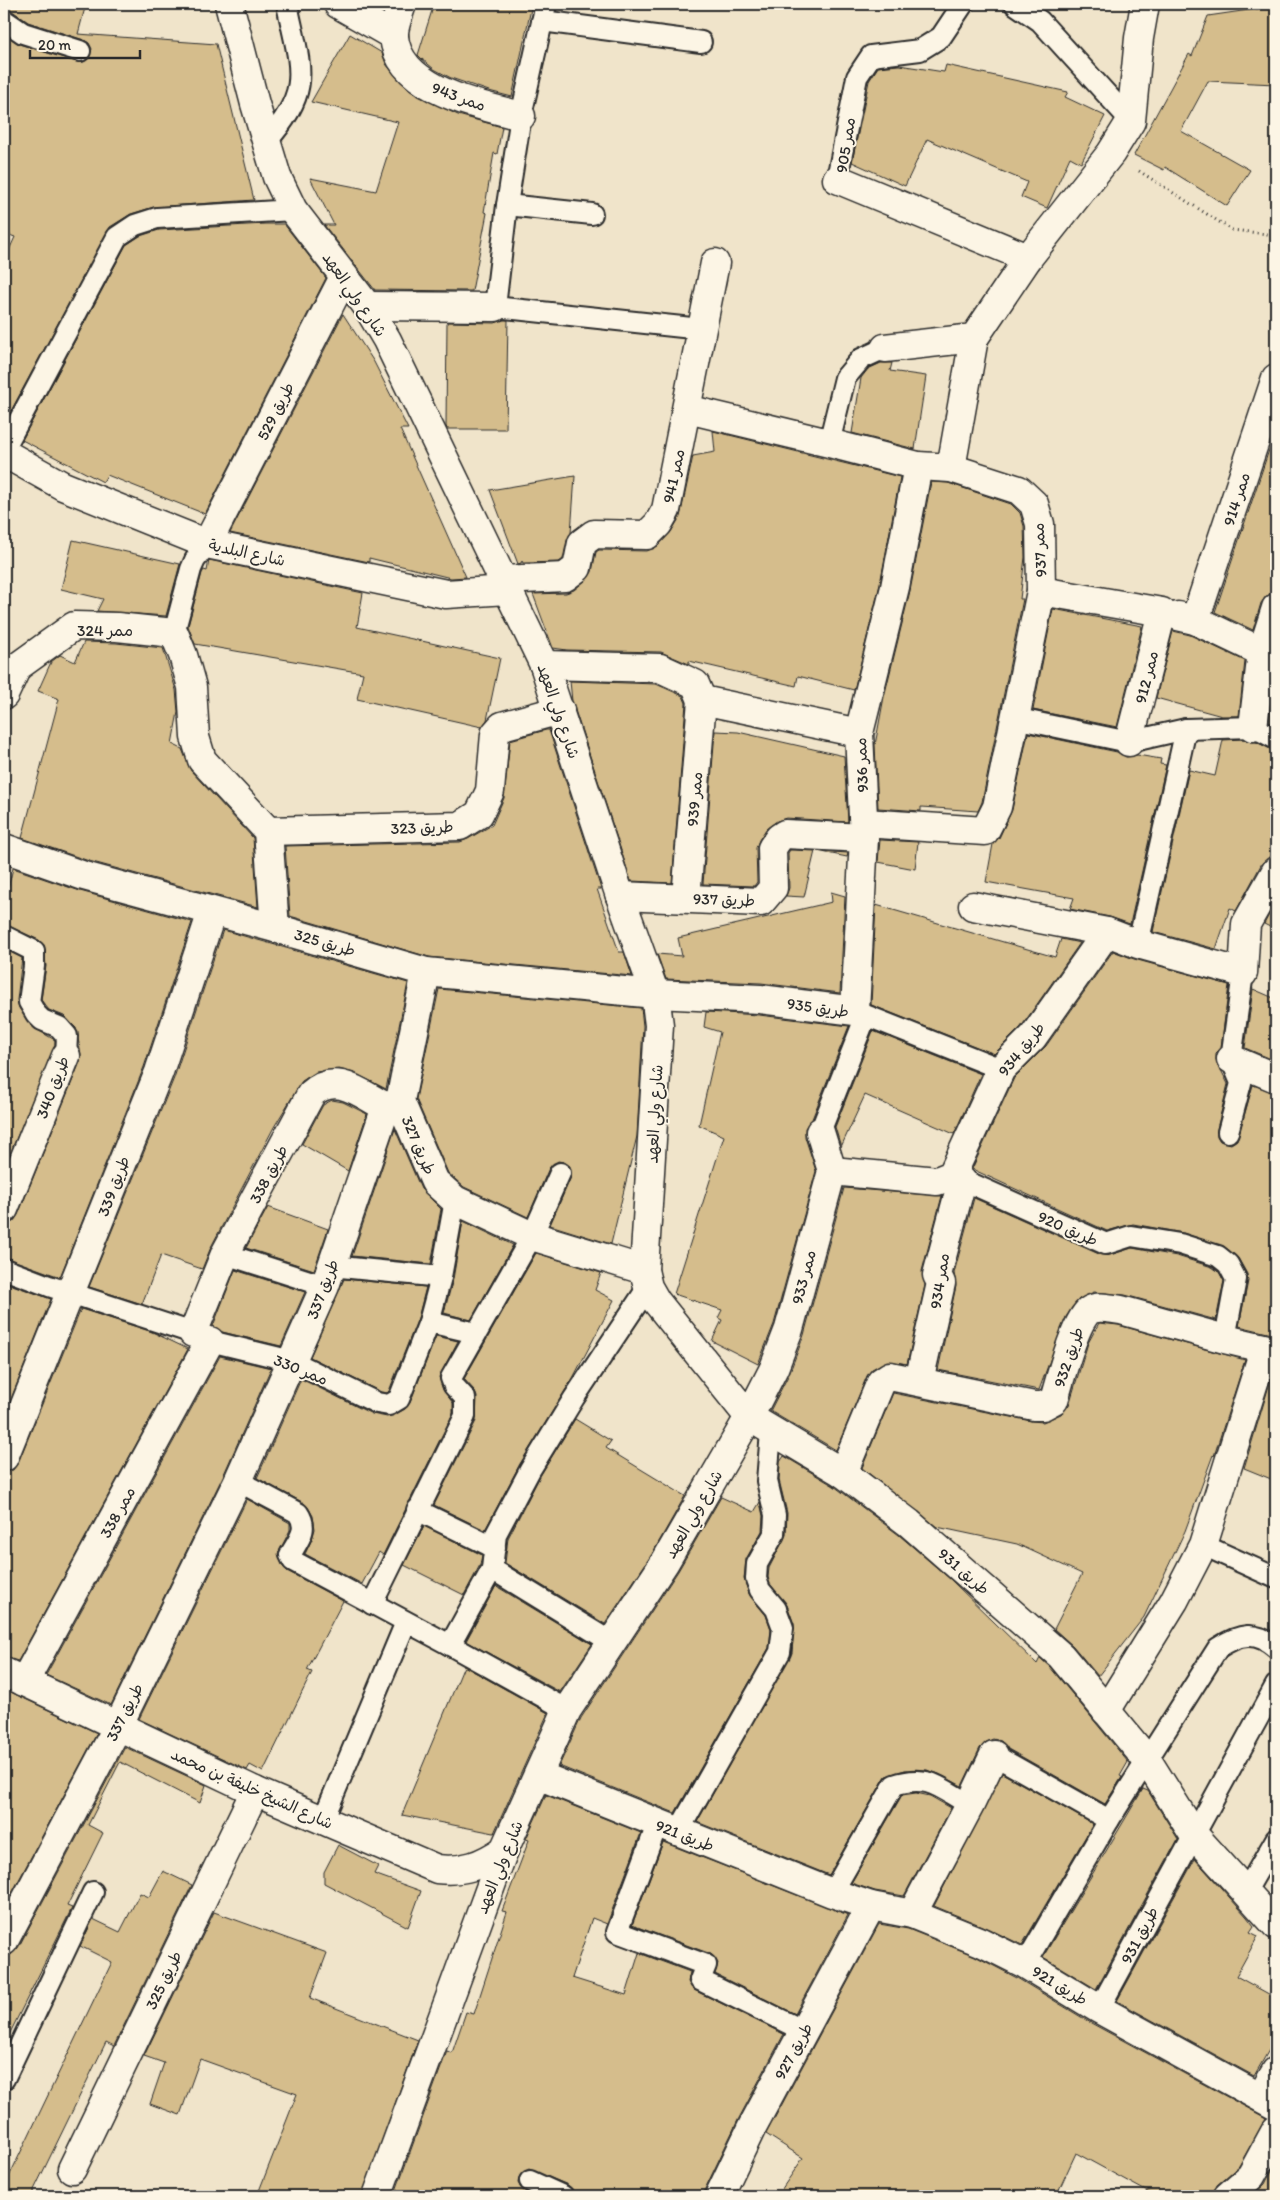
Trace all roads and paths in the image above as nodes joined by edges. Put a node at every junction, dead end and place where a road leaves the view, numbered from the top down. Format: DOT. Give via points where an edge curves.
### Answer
graph roads {
  1 [pos="229,4"];
  2 [pos="287,4"];
  3 [pos="338,4"];
  4 [pos="402,4"];
  5 [pos="963,4"];
  6 [pos="1015,4"];
  7 [pos="1145,4"];
  8 [pos="544,12"];
  9 [pos="4,20"];
  10 [pos="394,36"];
  11 [pos="701,42"];
  12 [pos="80,51"];
  13 [pos="521,116"];
  14 [pos="1131,121"];
  15 [pos="266,142"];
  16 [pos="1111,153"];
  17 [pos="837,178"];
  18 [pos="507,205"];
  19 [pos="293,210"];
  20 [pos="592,214"];
  21 [pos="1276,235"];
  22 [pos="1028,258"];
  23 [pos="715,263"];
  24 [pos="344,277"];
  25 [pos="367,306"];
  26 [pos="495,307"];
  27 [pos="701,329"];
  28 [pos="974,338"];
  29 [pos="885,348"];
  30 [pos="1276,378"];
  31 [pos="687,410"];
  32 [pos="829,443"];
  33 [pos="4,449"];
  34 [pos="4,453"];
  35 [pos="918,466"];
  36 [pos="951,468"];
  37 [pos="207,544"];
  38 [pos="504,585"];
  39 [pos="1041,591"];
  40 [pos="1276,608"];
  41 [pos="1162,612"];
  42 [pos="1195,620"];
  43 [pos="174,633"];
  44 [pos="1262,652"];
  45 [pos="11,665"];
  46 [pos="544,665"];
  47 [pos="4,694"];
  48 [pos="702,700"];
  49 [pos="560,710"];
  50 [pos="1014,718"];
  51 [pos="1186,729"];
  52 [pos="859,733"];
  53 [pos="1265,733"];
  54 [pos="1129,742"];
  55 [pos="864,830"];
  56 [pos="268,831"];
  57 [pos="4,848"];
  58 [pos="1276,871"];
  59 [pos="620,896"];
  60 [pos="686,898"];
  61 [pos="973,906"];
  62 [pos="212,912"];
  63 [pos="274,928"];
  64 [pos="1107,932"];
  65 [pos="4,936"];
  66 [pos="1138,944"];
  67 [pos="426,972"];
  68 [pos="1244,973"];
  69 [pos="655,994"];
  70 [pos="860,1014"];
  71 [pos="66,1056"];
  72 [pos="1231,1058"];
  73 [pos="1001,1069"];
  74 [pos="1276,1078"];
  75 [pos="393,1104"];
  76 [pos="820,1132"];
  77 [pos="1228,1132"];
  78 [pos="832,1171"];
  79 [pos="560,1173"];
  80 [pos="957,1178"];
  81 [pos="9,1180"];
  82 [pos="455,1200"];
  83 [pos="4,1209"];
  84 [pos="532,1236"];
  85 [pos="225,1254"];
  86 [pos="4,1269"];
  87 [pos="328,1276"];
  88 [pos="441,1277"];
  89 [pos="646,1279"];
  90 [pos="71,1293"];
  91 [pos="430,1322"];
  92 [pos="476,1333"];
  93 [pos="201,1337"];
  94 [pos="1225,1339"];
  95 [pos="1270,1350"];
  96 [pos="292,1361"];
  97 [pos="919,1381"];
  98 [pos="760,1424"];
  99 [pos="4,1457"];
  100 [pos="843,1473"];
  101 [pos="238,1480"];
  102 [pos="417,1510"];
  103 [pos="1203,1545"];
  104 [pos="495,1548"];
  105 [pos="492,1569"];
  106 [pos="1276,1578"];
  107 [pos="372,1604"];
  108 [pos="406,1622"];
  109 [pos="611,1642"];
  110 [pos="450,1645"];
  111 [pos="1276,1648"];
  112 [pos="14,1677"];
  113 [pos="1276,1685"];
  114 [pos="567,1710"];
  115 [pos="1106,1711"];
  116 [pos="118,1726"];
  117 [pos="994,1755"];
  118 [pos="1147,1760"];
  119 [pos="538,1776"];
  120 [pos="255,1791"];
  121 [pos="970,1805"];
  122 [pos="323,1820"];
  123 [pos="1109,1820"];
  124 [pos="668,1828"];
  125 [pos="1194,1835"];
  126 [pos="1276,1839"];
  127 [pos="504,1850"];
  128 [pos="1246,1891"];
  129 [pos="93,1892"];
  130 [pos="832,1893"];
  131 [pos="871,1906"];
  132 [pos="912,1914"];
  133 [pos="1276,1925"];
  134 [pos="4,1941"];
  135 [pos="1025,1964"];
  136 [pos="1100,2009"];
  137 [pos="804,2030"];
  138 [pos="1276,2071"];
  139 [pos="4,2079"];
  140 [pos="1269,2101"];
  141 [pos="1276,2130"];
  142 [pos="72,2169"];
  143 [pos="530,2181"];
  144 [pos="377,2196"];
  145 [pos="563,2196"];
  146 [pos="719,2196"];
  147 [pos="1228,2196"];
  1 -- 15 [label="street, شارع ولي العهد"];
  2 -- 15 [label="lane" via="301,76 299,91 289,114"];
  3 -- 10 [label="street"];
  4 -- 10 [label="street"];
  5 -- 17 [label="lane, ممر 905" via="941,37 920,50 871,56 858,77"];
  6 -- 14 [label="lane" via="1040,21"];
  7 -- 14 [label="street"];
  8 -- 11 [label="lane"];
  8 -- 13 [label="lane"];
  9 -- 12 [label="lane" via="23,33"];
  10 -- 13 [label="street, ممر 943" via="398,53 409,69 426,83 465,100"];
  13 -- 18 [label="lane"];
  14 -- 16 [label="street"];
  15 -- 19 [label="street, شارع ولي العهد" via="277,177"];
  16 -- 21 [label="path" via="1232,230"];
  16 -- 22 [label="street"];
  17 -- 22 [label="street, ممر 905"];
  18 -- 20 [label="lane"];
  18 -- 26 [label="lane"];
  19 -- 24 [label="street, شارع ولي العهد"];
  19 -- 33 [label="lane" via="157,218 135,225 117,237"];
  22 -- 28 [label="street"];
  23 -- 27 [label="street, ممر 941"];
  24 -- 25 [label="street, شارع ولي العهد"];
  24 -- 37 [label="street, طريق 529"];
  25 -- 26 [label="street"];
  25 -- 38 [label="street, شارع ولي العهد" via="387,340"];
  26 -- 27 [label="lane"];
  27 -- 31 [label="street, ممر 941"];
  28 -- 29 [label="street"];
  28 -- 36 [label="street"];
  29 -- 32 [label="lane" via="861,360 845,378"];
  30 -- 42 [label="street, ممر 914"];
  31 -- 32 [label="street, ممر 937"];
  31 -- 38 [label="street, ممر 941" via="666,510 658,524 647,534 594,534 582,542 577,568 565,577"];
  32 -- 35 [label="street, ممر 937"];
  34 -- 37 [label="street, شارع البلدية" via="63,486"];
  35 -- 36 [label="street, ممر 937"];
  35 -- 52 [label="street, ممر 936" via="895,587"];
  36 -- 39 [label="street, ممر 937" via="1019,490 1034,504 1040,524"];
  37 -- 38 [label="street, شارع البلدية" via="446,594"];
  37 -- 43 [label="lane" via="191,569"];
  38 -- 46 [label="street, شارع ولي العهد"];
  39 -- 41 [label="street"];
  39 -- 50 [label="street, ممر 937"];
  40 -- 44 [label="street"];
  41 -- 42 [label="street"];
  41 -- 54 [label="street, ممر 912"];
  42 -- 44 [label="street"];
  43 -- 45 [label="street, ممر 324" via="74,626"];
  43 -- 56 [label="street" via="192,687 195,737 202,760"];
  44 -- 53 [label="street"];
  45 -- 47 [label="street, ممر 324"];
  46 -- 48 [label="street" via="660,668 695,684"];
  46 -- 49 [label="street, شارع ولي العهد"];
  48 -- 52 [label="street"];
  48 -- 60 [label="street, ممر 939"];
  49 -- 56 [label="street, طريق 323" via="502,726 495,734 490,791 479,814 460,826"];
  49 -- 59 [label="street, شارع ولي العهد"];
  50 -- 54 [label="lane"];
  50 -- 55 [label="street, ممر 937" via="997,807 985,831"];
  51 -- 53 [label="lane"];
  51 -- 54 [label="lane"];
  51 -- 66 [label="lane"];
  52 -- 55 [label="street, ممر 936"];
  55 -- 60 [label="street, طريق 937" via="786,834 779,838 772,848 773,888 761,902"];
  55 -- 70 [label="street, ممر 936"];
  56 -- 63 [label="street"];
  57 -- 62 [label="street, طريق 325" via="84,876"];
  58 -- 68 [label="street" via="1246,924"];
  59 -- 60 [label="street, طريق 937"];
  59 -- 69 [label="street, شارع ولي العهد"];
  61 -- 64 [label="street"];
  62 -- 63 [label="street, طريق 325"];
  62 -- 90 [label="street, طريق 339" via="158,1072"];
  63 -- 67 [label="street, طريق 325"];
  64 -- 66 [label="street"];
  64 -- 73 [label="street, طريق 934" via="1033,1037"];
  65 -- 71 [label="lane, طريق 340" via="34,951 29,1002 42,1020 59,1027 67,1036"];
  66 -- 68 [label="street"];
  67 -- 69 [label="street, طريق 325"];
  67 -- 75 [label="street, طريق 327"];
  68 -- 72 [label="lane"];
  69 -- 70 [label="street, طريق 935" via="760,999"];
  69 -- 89 [label="street, شارع ولي العهد" via="659,1025"];
  70 -- 73 [label="lane, طريق 935"];
  70 -- 76 [label="lane"];
  71 -- 81 [label="street, طريق 340"];
  72 -- 74 [label="street"];
  72 -- 77 [label="lane" via="1241,1083"];
  73 -- 80 [label="street, طريق 934"];
  75 -- 82 [label="street, طريق 327" via="434,1182"];
  75 -- 85 [label="street, طريق 338" via="344,1084 320,1086 311,1094"];
  75 -- 87 [label="street, طريق 337"];
  76 -- 78 [label="street"];
  78 -- 80 [label="street" via="937,1180"];
  78 -- 98 [label="street, ممر 933"];
  79 -- 84 [label="lane"];
  80 -- 94 [label="lane, طريق 920" via="1106,1244 1131,1236 1180,1244 1218,1256 1228,1264 1236,1278"];
  80 -- 97 [label="street, ممر 934" via="938,1275 941,1283"];
  81 -- 83 [label="street, طريق 340"];
  82 -- 84 [label="street, طريق 327"];
  82 -- 88 [label="lane, ممر 330"];
  84 -- 89 [label="street, طريق 327"];
  84 -- 92 [label="lane"];
  85 -- 87 [label="lane"];
  85 -- 93 [label="street, طريق 338"];
  86 -- 90 [label="lane, ممر 330"];
  87 -- 88 [label="lane"];
  87 -- 96 [label="street, طريق 337"];
  88 -- 91 [label="lane, ممر 330"];
  89 -- 98 [label="street" via="656,1301"];
  89 -- 104 [label="lane" via="530,1470 496,1534"];
  90 -- 93 [label="lane, ممر 330"];
  90 -- 99 [label="street, طريق 339"];
  91 -- 92 [label="lane"];
  91 -- 96 [label="lane, ممر 330" via="399,1399 389,1405 378,1403"];
  92 -- 102 [label="lane" via="451,1378 465,1398 465,1416"];
  93 -- 96 [label="lane, ممر 330"];
  93 -- 112 [label="street, ممر 338"];
  94 -- 95 [label="street, طريق 932"];
  94 -- 97 [label="street, طريق 932" via="1104,1307 1089,1310 1079,1322 1054,1400 1043,1406"];
  95 -- 103 [label="street, طريق 932"];
  96 -- 101 [label="street, طريق 337"];
  97 -- 100 [label="street, طريق 932" via="890,1376 881,1382"];
  98 -- 100 [label="street, طريق 931"];
  98 -- 109 [label="street, شارع ولي العهد"];
  98 -- 124 [label="lane" via="775,1515 774,1534 758,1564 756,1579 760,1590 776,1609 783,1628 780,1652"];
  100 -- 115 [label="street, طريق 931" via="909,1523 1061,1656"];
  101 -- 107 [label="lane" via="298,1513 304,1521 304,1530 290,1555 293,1561"];
  101 -- 116 [label="street, طريق 337"];
  102 -- 104 [label="lane"];
  102 -- 107 [label="lane"];
  103 -- 106 [label="lane"];
  103 -- 115 [label="street, طريق 932" via="1174,1601"];
  104 -- 105 [label="lane"];
  105 -- 109 [label="lane"];
  105 -- 110 [label="lane"];
  107 -- 108 [label="lane"];
  108 -- 110 [label="lane"];
  108 -- 122 [label="lane"];
  109 -- 114 [label="street, شارع ولي العهد"];
  110 -- 114 [label="lane"];
  111 -- 118 [label="lane" via="1262,1637 1245,1636 1232,1639 1218,1648"];
  112 -- 116 [label="street, شارع الشيخ خليفة بن محمد"];
  113 -- 125 [label="lane"];
  114 -- 119 [label="street, شارع ولي العهد"];
  115 -- 118 [label="street, طريق 931"];
  116 -- 120 [label="street, شارع الشيخ خليفة بن محمد"];
  116 -- 134 [label="street, طريق 337"];
  117 -- 121 [label="street"];
  117 -- 123 [label="lane"];
  118 -- 123 [label="lane"];
  118 -- 125 [label="street, طريق 931"];
  119 -- 124 [label="street, طريق 921"];
  119 -- 127 [label="street, شارع ولي العهد"];
  120 -- 122 [label="street, شارع الشيخ خليفة بن محمد"];
  120 -- 142 [label="street, طريق 325"];
  121 -- 130 [label="lane" via="926,1780 894,1785"];
  121 -- 132 [label="street"];
  122 -- 127 [label="street, شارع الشيخ خليفة بن محمد" via="437,1869 469,1869"];
  123 -- 135 [label="lane"];
  124 -- 130 [label="street, طريق 921"];
  124 -- 137 [label="lane" via="617,1932 706,1965 700,1980"];
  125 -- 128 [label="street, طريق 931"];
  125 -- 136 [label="lane, طريق 931"];
  126 -- 128 [label="lane"];
  127 -- 144 [label="street, شارع ولي العهد"];
  128 -- 133 [label="street, طريق 931"];
  129 -- 139 [label="lane"];
  130 -- 131 [label="street, طريق 921"];
  131 -- 132 [label="street, طريق 921"];
  131 -- 137 [label="street, طريق 927"];
  132 -- 135 [label="street, طريق 921"];
  135 -- 136 [label="street, طريق 921"];
  136 -- 140 [label="street, طريق 921"];
  137 -- 146 [label="street, طريق 927"];
  138 -- 140 [label="street"];
  141 -- 147 [label="street" via="1251,2176"];
  143 -- 145 [label="lane"];
}
